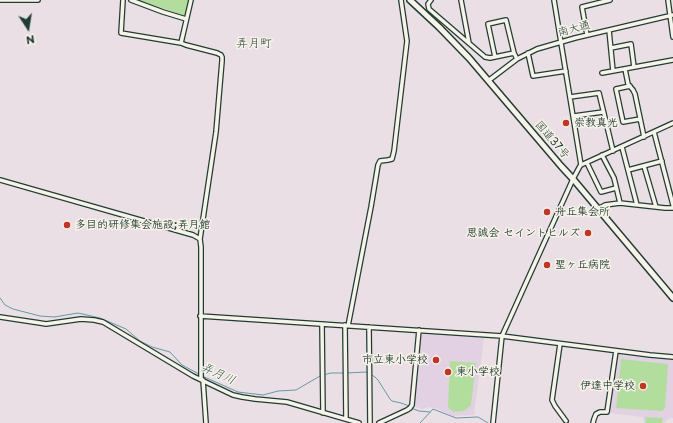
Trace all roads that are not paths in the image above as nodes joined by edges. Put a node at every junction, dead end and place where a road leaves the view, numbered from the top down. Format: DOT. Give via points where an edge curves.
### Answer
graph roads {
  1 [pos="0,0"];
  2 [pos="38,0"];
  3 [pos="123,0"];
  4 [pos="131,0"];
  5 [pos="191,0"];
  6 [pos="401,0"];
  7 [pos="410,0"];
  8 [pos="431,0"];
  9 [pos="461,0"];
  10 [pos="554,0"];
  11 [pos="610,0"];
  12 [pos="668,0"];
  13 [pos="672,15"];
  14 [pos="186,19"];
  15 [pos="609,30"];
  16 [pos="672,30"];
  17 [pos="587,35"];
  18 [pos="673,37"];
  19 [pos="561,42"];
  20 [pos="181,43"];
  21 [pos="469,44"];
  22 [pos="610,48"];
  23 [pos="514,53"];
  24 [pos="528,53"];
  25 [pos="495,57"];
  26 [pos="517,59"];
  27 [pos="673,60"];
  28 [pos="634,67"];
  29 [pos="624,69"];
  30 [pos="613,71"];
  31 [pos="566,72"];
  32 [pos="602,73"];
  33 [pos="488,81"];
  34 [pos="630,86"];
  35 [pos="570,97"];
  36 [pos="603,112"];
  37 [pos="574,116"];
  38 [pos="640,119"];
  39 [pos="673,123"];
  40 [pos="654,132"];
  41 [pos="644,137"];
  42 [pos="622,147"];
  43 [pos="613,151"];
  44 [pos="602,155"];
  45 [pos="587,162"];
  46 [pos="662,162"];
  47 [pos="581,165"];
  48 [pos="644,166"];
  49 [pos="628,170"];
  50 [pos="573,179"];
  51 [pos="0,180"];
  52 [pos="616,188"];
  53 [pos="620,203"];
  54 [pos="637,205"];
  55 [pos="656,207"];
  56 [pos="673,207"];
  57 [pos="598,209"];
  58 [pos="200,239"];
  59 [pos="673,298"];
  60 [pos="200,316"];
  61 [pos="0,317"];
  62 [pos="322,324"];
  63 [pos="346,326"];
  64 [pos="368,327"];
  65 [pos="419,330"];
  66 [pos="502,336"];
  67 [pos="560,344"];
  68 [pos="616,351"];
  69 [pos="673,357"];
  70 [pos="202,380"];
  71 [pos="323,412"];
  72 [pos="346,419"];
  73 [pos="566,421"];
  74 [pos="206,423"];
  75 [pos="359,423"];
  76 [pos="370,423"];
  77 [pos="379,423"];
  78 [pos="493,423"];
  79 [pos="593,423"];
  1 -- 2 [label="street"];
  3 -- 20 [label="street" via="120,33"];
  4 -- 14 [label="street"];
  5 -- 14 [label="street"];
  6 -- 63 [label="street" via="407,41 394,151 392,159 380,161 378,165"];
  7 -- 33 [label="highway, 国道37号" via="469,58"];
  8 -- 21 [label="street" via="428,4 429,9"];
  9 -- 21 [label="street"];
  10 -- 19 [label="street"];
  11 -- 17 [label="street" via="582,7"];
  12 -- 13 [label="street"];
  13 -- 15 [label="street, 南大通"];
  13 -- 16 [label="street"];
  14 -- 20 [label="street"];
  15 -- 17 [label="street, 南大通"];
  15 -- 22 [label="street"];
  16 -- 18 [label="street"];
  17 -- 19 [label="street, 南大通"];
  19 -- 24 [label="street, 南大通"];
  19 -- 31 [label="street"];
  20 -- 58 [label="street" via="221,55 222,61 216,132"];
  21 -- 25 [label="street" via="485,57"];
  22 -- 28 [label="street" via="631,44"];
  22 -- 30 [label="street"];
  23 -- 25 [label="street"];
  23 -- 25 [label="street" via="506,20 488,24"];
  23 -- 26 [label="street"];
  24 -- 26 [label="street, 南大通"];
  24 -- 31 [label="street" via="534,76"];
  26 -- 33 [label="street, 南大通"];
  27 -- 28 [label="street"];
  28 -- 29 [label="street"];
  29 -- 30 [label="street"];
  29 -- 34 [label="street"];
  30 -- 32 [label="street"];
  31 -- 35 [label="street"];
  33 -- 50 [label="highway, 国道37号"];
  34 -- 38 [label="street" via="635,94"];
  34 -- 38 [label="street" via="616,89 624,122"];
  35 -- 36 [label="street" via="599,93"];
  35 -- 37 [label="street"];
  36 -- 37 [label="street"];
  36 -- 43 [label="street"];
  37 -- 47 [label="street"];
  38 -- 41 [label="street"];
  39 -- 40 [label="street"];
  40 -- 41 [label="street"];
  40 -- 46 [label="street"];
  41 -- 42 [label="street"];
  42 -- 43 [label="street"];
  42 -- 49 [label="street"];
  43 -- 44 [label="street"];
  44 -- 45 [label="street"];
  44 -- 52 [label="street" via="614,178"];
  45 -- 47 [label="street"];
  45 -- 52 [label="street" via="601,192"];
  46 -- 48 [label="street"];
  46 -- 56 [label="street"];
  47 -- 50 [label="street"];
  48 -- 49 [label="street"];
  48 -- 55 [label="street"];
  49 -- 54 [label="street"];
  50 -- 57 [label="highway, 国道37号"];
  50 -- 66 [label="street"];
  51 -- 58 [label="street"];
  52 -- 53 [label="street"];
  53 -- 54 [label="street"];
  53 -- 57 [label="street" via="605,204"];
  54 -- 55 [label="street"];
  55 -- 56 [label="street"];
  57 -- 59 [label="highway, 国道37号"];
  58 -- 60 [label="street"];
  60 -- 62 [label="street"];
  60 -- 70 [label="street"];
  61 -- 70 [label="street" via="46,324 81,319 103,322"];
  62 -- 63 [label="street"];
  62 -- 71 [label="street"];
  63 -- 64 [label="street"];
  63 -- 72 [label="street"];
  64 -- 65 [label="street"];
  64 -- 76 [label="street"];
  65 -- 66 [label="street"];
  65 -- 77 [label="street" via="412,405"];
  66 -- 67 [label="street"];
  66 -- 78 [label="street"];
  67 -- 68 [label="street"];
  67 -- 73 [label="street" via="552,400"];
  68 -- 69 [label="street"];
  68 -- 79 [label="street" via="607,412 596,414"];
  70 -- 71 [label="street" via="233,395 287,402"];
  70 -- 74 [label="street"];
  71 -- 72 [label="street"];
  72 -- 75 [label="street"];
}
